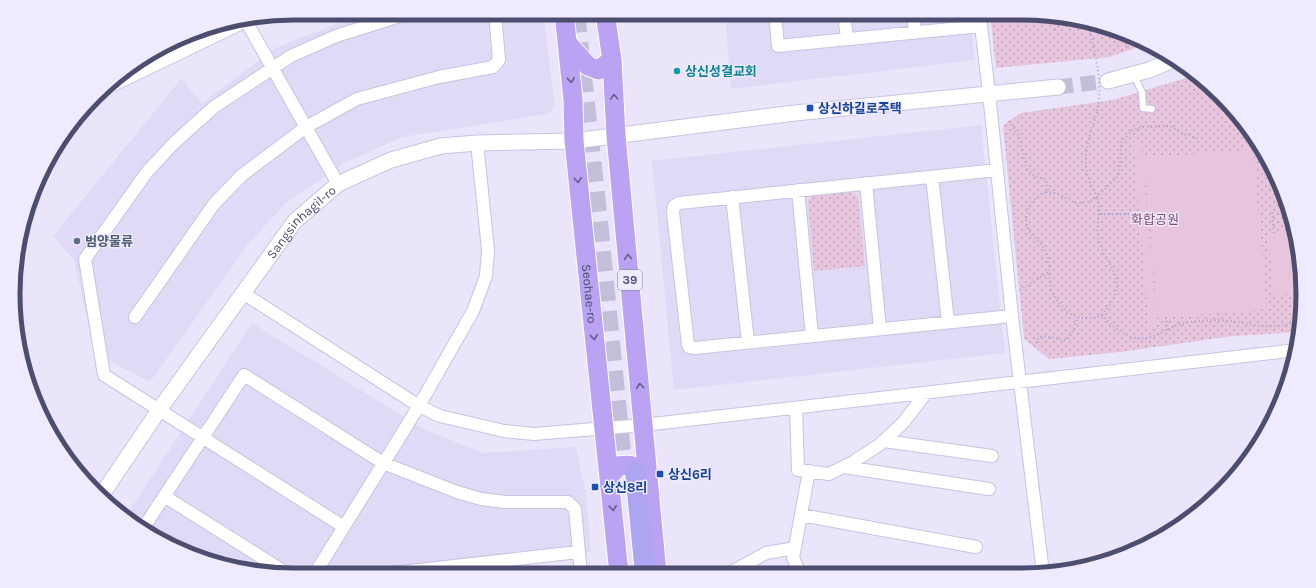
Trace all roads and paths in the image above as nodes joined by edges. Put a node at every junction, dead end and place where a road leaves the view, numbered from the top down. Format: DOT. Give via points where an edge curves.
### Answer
graph roads {
  1 [pos="379,20"];
  2 [pos="496,20"];
  3 [pos="565,20"];
  4 [pos="606,20"];
  5 [pos="776,20"];
  6 [pos="845,20"];
  7 [pos="914,20"];
  8 [pos="981,20"];
  9 [pos="1065,23"];
  10 [pos="248,24"];
  11 [pos="235,26"];
  12 [pos="981,26"];
  13 [pos="1090,28"];
  14 [pos="1055,29"];
  15 [pos="915,32"];
  16 [pos="847,39"];
  17 [pos="1125,40"];
  18 [pos="568,44"];
  19 [pos="1129,50"];
  20 [pos="612,60"];
  21 [pos="1168,62"];
  22 [pos="272,69"];
  23 [pos="1133,74"];
  24 [pos="122,81"];
  25 [pos="1108,81"];
  26 [pos="1058,86"];
  27 [pos="990,94"];
  28 [pos="1152,109"];
  29 [pos="1009,121"];
  30 [pos="306,127"];
  31 [pos="616,136"];
  32 [pos="1200,138"];
  33 [pos="574,141"];
  34 [pos="477,143"];
  35 [pos="1265,167"];
  36 [pos="997,170"];
  37 [pos="1265,172"];
  38 [pos="932,177"];
  39 [pos="866,183"];
  40 [pos="338,184"];
  41 [pos="798,190"];
  42 [pos="1049,192"];
  43 [pos="732,197"];
  44 [pos="1096,197"];
  45 [pos="1272,212"];
  46 [pos="1100,214"];
  47 [pos="1129,214"];
  48 [pos="1274,234"];
  49 [pos="1049,272"];
  50 [pos="1019,290"];
  51 [pos="243,293"];
  52 [pos="1102,315"];
  53 [pos="135,316"];
  54 [pos="1012,316"];
  55 [pos="1166,317"];
  56 [pos="1077,318"];
  57 [pos="948,322"];
  58 [pos="1294,322"];
  59 [pos="880,329"];
  60 [pos="1167,330"];
  61 [pos="812,336"];
  62 [pos="748,342"];
  63 [pos="1036,343"];
  64 [pos="1290,351"];
  65 [pos="1019,382"];
  66 [pos="926,393"];
  67 [pos="419,406"];
  68 [pos="796,408"];
  69 [pos="159,410"];
  70 [pos="644,425"];
  71 [pos="604,428"];
  72 [pos="203,438"];
  73 [pos="884,441"];
  74 [pos="992,456"];
  75 [pos="383,463"];
  76 [pos="844,467"];
  77 [pos="809,471"];
  78 [pos="629,473"];
  79 [pos="989,489"];
  80 [pos="104,492"];
  81 [pos="164,496"];
  82 [pos="801,515"];
  83 [pos="146,524"];
  84 [pos="344,527"];
  85 [pos="976,547"];
  86 [pos="795,548"];
  87 [pos="578,552"];
  88 [pos="277,567"];
  89 [pos="1042,567"];
  90 [pos="318,568"];
  91 [pos="436,568"];
  92 [pos="580,568"];
  93 [pos="620,568"];
  94 [pos="632,568"];
  95 [pos="644,568"];
  96 [pos="656,568"];
  97 [pos="739,568"];
  98 [pos="797,568"];
  1 -- 22 [label="street" via="291,56"];
  2 -- 30 [label="street" via="499,60 493,67 440,77 357,98"];
  3 -- 18 [label="main road, Seohae-ro / 39"];
  4 -- 20 [label="main road, Seohae-ro / 39"];
  5 -- 16 [label="street" via="778,46"];
  6 -- 16 [label="street"];
  7 -- 15 [label="street"];
  8 -- 12 [label="street"];
  9 -- 14 [label="path"];
  10 -- 22 [label="street"];
  11 -- 24 [label="street"];
  12 -- 15 [label="street"];
  12 -- 27 [label="street"];
  13 -- 44 [label="path, bridge" via="1100,78 1100,100 1089,137 1086,160 1087,176"];
  15 -- 16 [label="street"];
  17 -- 19 [label="path"];
  18 -- 20 [label="main road" via="588,66 598,70"];
  18 -- 33 [label="main road, Seohae-ro / 39, one-way"];
  31 -- 20 [label="main road, Seohae-ro / 39, one-way"];
  21 -- 23 [label="street"];
  22 -- 30 [label="street"];
  22 -- 69 [label="street" via="214,107 174,143 147,172 85,259 104,375"];
  23 -- 25 [label="street"];
  23 -- 28 [label="lane" via="1142,92 1143,108"];
  26 -- 27 [label="street, Sangsinhagil-ro"];
  27 -- 31 [label="street, Sangsinhagil-ro" via="795,113"];
  27 -- 36 [label="street"];
  29 -- 42 [label="path" via="1019,136 1027,169 1034,176 1046,180"];
  30 -- 40 [label="street"];
  30 -- 53 [label="street" via="242,175 214,204"];
  31 -- 33 [label="street, Sangsinhagil-ro"];
  70 -- 31 [label="main road, Seohae-ro / 39, one-way"];
  32 -- 44 [label="path" via="1184,134 1170,126 1142,127 1131,131 1121,143 1118,176"];
  33 -- 34 [label="street, Sangsinhagil-ro"];
  33 -- 71 [label="main road, Seohae-ro / 39, one-way"];
  34 -- 40 [label="street, Sangsinhagil-ro" via="441,146 391,160"];
  34 -- 67 [label="street" via="488,250 486,276 473,311"];
  35 -- 37 [label="path"];
  36 -- 38 [label="street"];
  36 -- 54 [label="street"];
  38 -- 39 [label="street"];
  38 -- 57 [label="street"];
  39 -- 41 [label="street"];
  39 -- 59 [label="street"];
  40 -- 51 [label="street, Sangsinhagil-ro" via="295,221"];
  41 -- 43 [label="street"];
  41 -- 61 [label="street"];
  42 -- 44 [label="path" via="1058,193 1075,203 1090,202"];
  42 -- 49 [label="path" via="1035,198 1027,215 1028,230 1042,244 1050,260"];
  43 -- 62 [label="street"];
  43 -- 62 [label="street" via="682,202 676,204 674,209 687,342 692,348"];
  44 -- 46 [label="path"];
  45 -- 48 [label="path"];
  46 -- 47 [label="path"];
  46 -- 52 [label="path" via="1098,236 1115,273 1116,284 1112,301"];
  49 -- 50 [label="path"];
  49 -- 56 [label="path" via="1055,298"];
  51 -- 67 [label="street"];
  51 -- 69 [label="street, Sangsinhagil-ro"];
  52 -- 56 [label="path"];
  52 -- 60 [label="path" via="1120,332 1134,338 1159,335"];
  54 -- 57 [label="street"];
  54 -- 65 [label="street"];
  55 -- 60 [label="path"];
  56 -- 63 [label="path" via="1075,327 1067,338 1058,340 1042,336"];
  57 -- 59 [label="street"];
  58 -- 60 [label="path" via="1280,326 1264,326 1235,321 1196,321"];
  59 -- 61 [label="street"];
  61 -- 62 [label="street"];
  64 -- 65 [label="street"];
  65 -- 66 [label="street"];
  65 -- 89 [label="street"];
  66 -- 68 [label="street"];
  66 -- 73 [label="street" via="903,423"];
  67 -- 71 [label="street" via="440,416 504,431 534,434"];
  67 -- 75 [label="street"];
  68 -- 70 [label="street"];
  68 -- 77 [label="street" via="798,470"];
  69 -- 72 [label="street"];
  69 -- 80 [label="street, Sangsinhagil-ro"];
  70 -- 71 [label="street"];
  70 -- 78 [label="main road, Seohae-ro / 39"];
  71 -- 78 [label="main road, Seohae-ro / 39"];
  72 -- 75 [label="street" via="244,375"];
  72 -- 81 [label="street"];
  72 -- 84 [label="street"];
  73 -- 74 [label="street"];
  73 -- 76 [label="street"];
  75 -- 84 [label="street"];
  75 -- 87 [label="street" via="481,499 505,502 568,502 575,509"];
  76 -- 77 [label="street" via="829,474"];
  76 -- 79 [label="street"];
  77 -- 82 [label="street"];
  78 -- 93 [label="main road, Seohae-ro / 39, one-way"];
  78 -- 94 [label="highway, Seohae-ro / 39"];
  78 -- 95 [label="highway, Seohae-ro / 39"];
  78 -- 96 [label="main road, Seohae-ro / 39"];
  81 -- 83 [label="street"];
  81 -- 88 [label="street"];
  82 -- 85 [label="street"];
  82 -- 86 [label="street"];
  84 -- 90 [label="street"];
  86 -- 97 [label="street" via="766,553"];
  86 -- 98 [label="street" via="792,558"];
  87 -- 91 [label="street"];
  87 -- 92 [label="street"];
}
